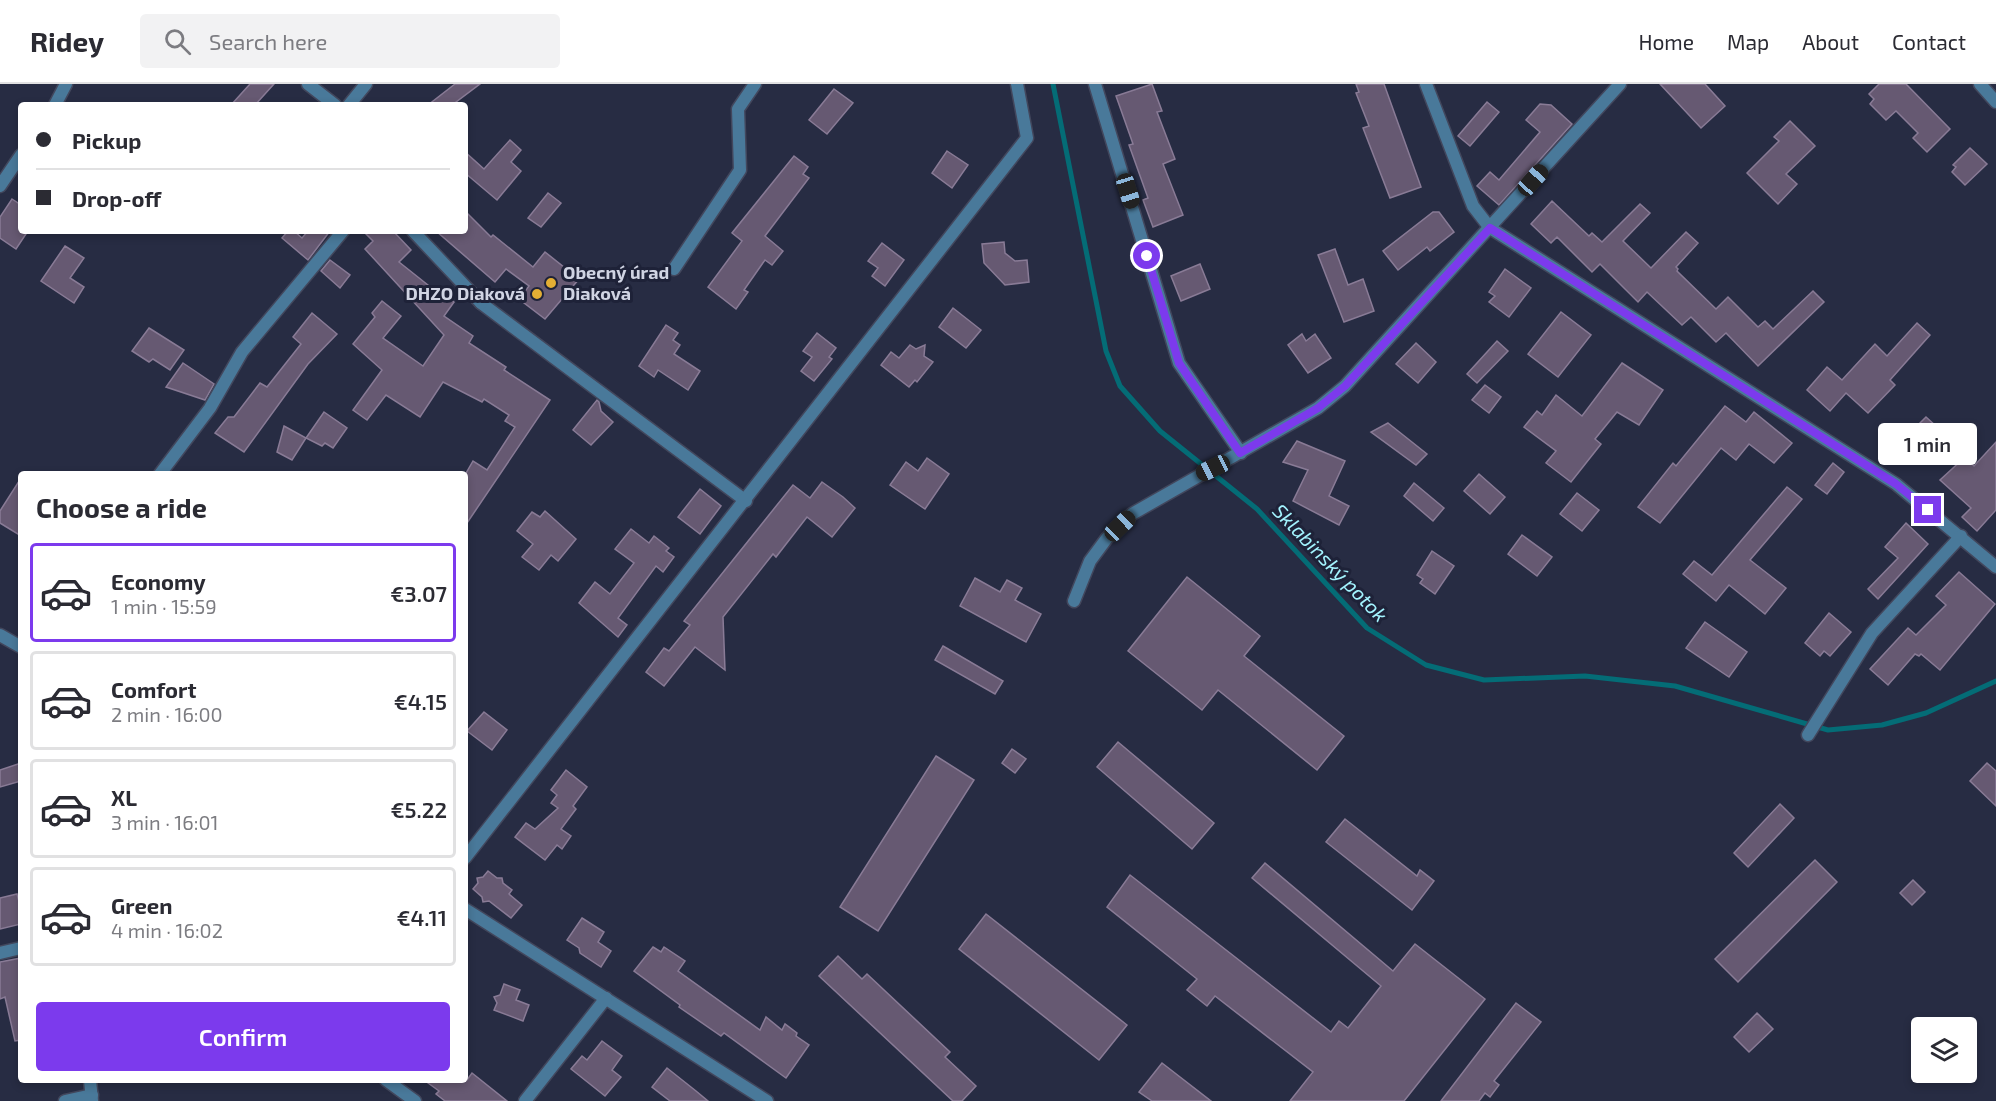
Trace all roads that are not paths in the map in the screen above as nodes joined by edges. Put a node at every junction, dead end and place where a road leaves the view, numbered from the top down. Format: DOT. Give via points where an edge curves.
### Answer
graph roads {
  1 [pos="66,84"];
  2 [pos="308,84"];
  3 [pos="366,84"];
  4 [pos="755,84"];
  5 [pos="1017,84"];
  6 [pos="1095,84"];
  7 [pos="1426,84"];
  8 [pos="1620,84"];
  9 [pos="1980,84"];
  10 [pos="57,102"];
  11 [pos="331,102"];
  12 [pos="351,102"];
  13 [pos="1996,102"];
  14 [pos="18,159"];
  15 [pos="0,186"];
  16 [pos="1490,228"];
  17 [pos="340,234"];
  18 [pos="416,234"];
  19 [pos="674,269"];
  20 [pos="1236,455"];
  21 [pos="162,471"];
  22 [pos="746,501"];
  23 [pos="1961,536"];
  24 [pos="1996,567"];
  25 [pos="1074,601"];
  26 [pos="0,635"];
  27 [pos="18,645"];
  28 [pos="1808,735"];
  29 [pos="468,854"];
  30 [pos="468,911"];
  31 [pos="18,949"];
  32 [pos="0,953"];
  33 [pos="606,999"];
  34 [pos="90,1083"];
  35 [pos="390,1083"];
  36 [pos="92,1098"];
  37 [pos="65,1101"];
  38 [pos="415,1101"];
  39 [pos="525,1101"];
  40 [pos="767,1101"];
  1 -- 10 [label="street"];
  2 -- 11 [label="street"];
  3 -- 12 [label="street"];
  4 -- 19 [label="street" via="738,109 740,170"];
  5 -- 22 [label="street" via="1027,138"];
  6 -- 20 [label="street" via="1179,363"];
  7 -- 16 [label="street" via="1473,206"];
  8 -- 16 [label="street"];
  9 -- 13 [label="street"];
  14 -- 15 [label="street"];
  16 -- 20 [label="street" via="1345,386 1318,408"];
  16 -- 23 [label="street" via="1896,484"];
  17 -- 21 [label="street" via="242,352 210,408"];
  18 -- 22 [label="street" via="481,303"];
  20 -- 25 [label="street" via="1132,514 1090,561"];
  22 -- 29 [label="street"];
  23 -- 24 [label="street"];
  23 -- 28 [label="street" via="1872,633"];
  26 -- 27 [label="street"];
  30 -- 33 [label="street"];
  31 -- 32 [label="street"];
  33 -- 39 [label="street"];
  33 -- 40 [label="street"];
  34 -- 36 [label="street"];
  35 -- 38 [label="street"];
  36 -- 37 [label="street"];
}
